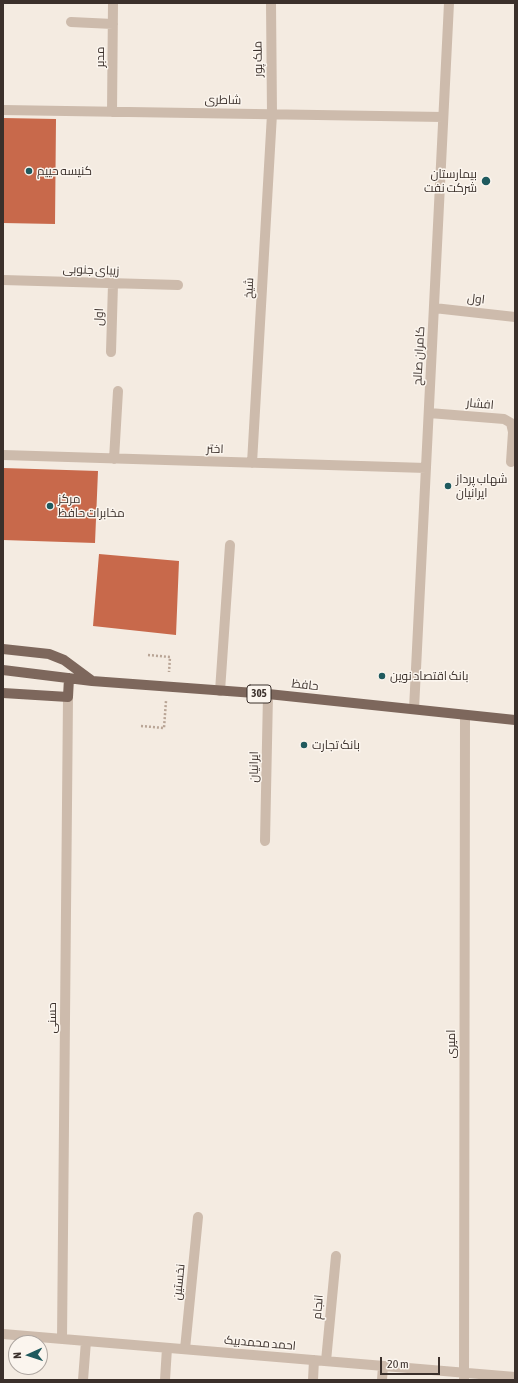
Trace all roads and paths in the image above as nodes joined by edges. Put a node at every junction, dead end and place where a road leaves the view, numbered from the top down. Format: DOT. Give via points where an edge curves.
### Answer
graph roads {
  1 [pos="113,3"];
  2 [pos="271,3"];
  3 [pos="449,3"];
  4 [pos="71,22"];
  5 [pos="113,24"];
  6 [pos="3,110"];
  7 [pos="112,112"];
  8 [pos="272,114"];
  9 [pos="444,117"];
  10 [pos="3,280"];
  11 [pos="113,284"];
  12 [pos="178,285"];
  13 [pos="434,308"];
  14 [pos="515,317"];
  15 [pos="111,352"];
  16 [pos="118,391"];
  17 [pos="429,413"];
  18 [pos="3,455"];
  19 [pos="114,459"];
  20 [pos="511,462"];
  21 [pos="252,463"];
  22 [pos="426,468"];
  23 [pos="230,545"];
  24 [pos="3,649"];
  25 [pos="148,655"];
  26 [pos="170,657"];
  27 [pos="3,670"];
  28 [pos="69,678"];
  29 [pos="92,681"];
  30 [pos="220,691"];
  31 [pos="3,692"];
  32 [pos="268,694"];
  33 [pos="68,697"];
  34 [pos="414,709"];
  35 [pos="465,714"];
  36 [pos="515,720"];
  37 [pos="141,726"];
  38 [pos="164,728"];
  39 [pos="265,841"];
  40 [pos="198,1217"];
  41 [pos="336,1256"];
  42 [pos="3,1334"];
  43 [pos="62,1339"];
  44 [pos="86,1341"];
  45 [pos="167,1348"];
  46 [pos="185,1349"];
  47 [pos="314,1360"];
  48 [pos="326,1361"];
  49 [pos="383,1366"];
  50 [pos="464,1376"];
  51 [pos="515,1377"];
  52 [pos="83,1380"];
  53 [pos="165,1380"];
  54 [pos="313,1380"];
  55 [pos="382,1380"];
  1 -- 5 [label="street, مدبر"];
  2 -- 8 [label="street, ملک پور"];
  3 -- 9 [label="street, کامران صالح"];
  4 -- 5 [label="street"];
  5 -- 7 [label="street, مدبر"];
  6 -- 7 [label="street, شاطری"];
  7 -- 8 [label="street, شاطری"];
  8 -- 9 [label="street, شاطری"];
  8 -- 21 [label="street, شیخ"];
  9 -- 13 [label="street, کامران صالح"];
  10 -- 11 [label="street, زیبای جنوبی"];
  11 -- 12 [label="street, زیبای جنوبی"];
  11 -- 15 [label="street, اول"];
  13 -- 14 [label="street, اول"];
  13 -- 17 [label="street, کامران صالح"];
  16 -- 19 [label="street"];
  17 -- 20 [label="street, افشار" via="504,419 511,423"];
  17 -- 22 [label="street, کامران صالح"];
  18 -- 19 [label="street, اختر"];
  19 -- 21 [label="street, اختر"];
  21 -- 22 [label="street, اختر"];
  22 -- 34 [label="street, کامران صالح"];
  23 -- 30 [label="street"];
  24 -- 29 [label="main road" via="49,654 64,660"];
  25 -- 26 [label="path"];
  27 -- 28 [label="main road, حافظ / 305"];
  28 -- 29 [label="main road, حافظ / 305"];
  28 -- 33 [label="main road"];
  29 -- 30 [label="main road, حافظ / 305"];
  30 -- 32 [label="main road, حافظ / 305"];
  31 -- 33 [label="main road"];
  32 -- 34 [label="main road, حافظ / 305"];
  32 -- 39 [label="street, ایرانیان"];
  33 -- 43 [label="street, حسنی"];
  34 -- 35 [label="main road, حافظ / 305"];
  35 -- 36 [label="main road, حافظ / 305"];
  35 -- 50 [label="street, امیری"];
  37 -- 38 [label="path"];
  40 -- 46 [label="street, نخستین"];
  41 -- 48 [label="street, انجام"];
  42 -- 43 [label="street, احمد محمدبیک"];
  43 -- 44 [label="street, احمد محمدبیک"];
  44 -- 45 [label="street, احمد محمدبیک"];
  44 -- 52 [label="street"];
  45 -- 46 [label="street, احمد محمدبیک"];
  45 -- 53 [label="street"];
  46 -- 47 [label="street, احمد محمدبیک"];
  47 -- 48 [label="street, احمد محمدبیک"];
  47 -- 54 [label="street"];
  48 -- 49 [label="street, احمد محمدبیک"];
  49 -- 50 [label="street, احمد محمدبیک"];
  49 -- 55 [label="street"];
  50 -- 51 [label="street, احمد محمدبیک"];
}
